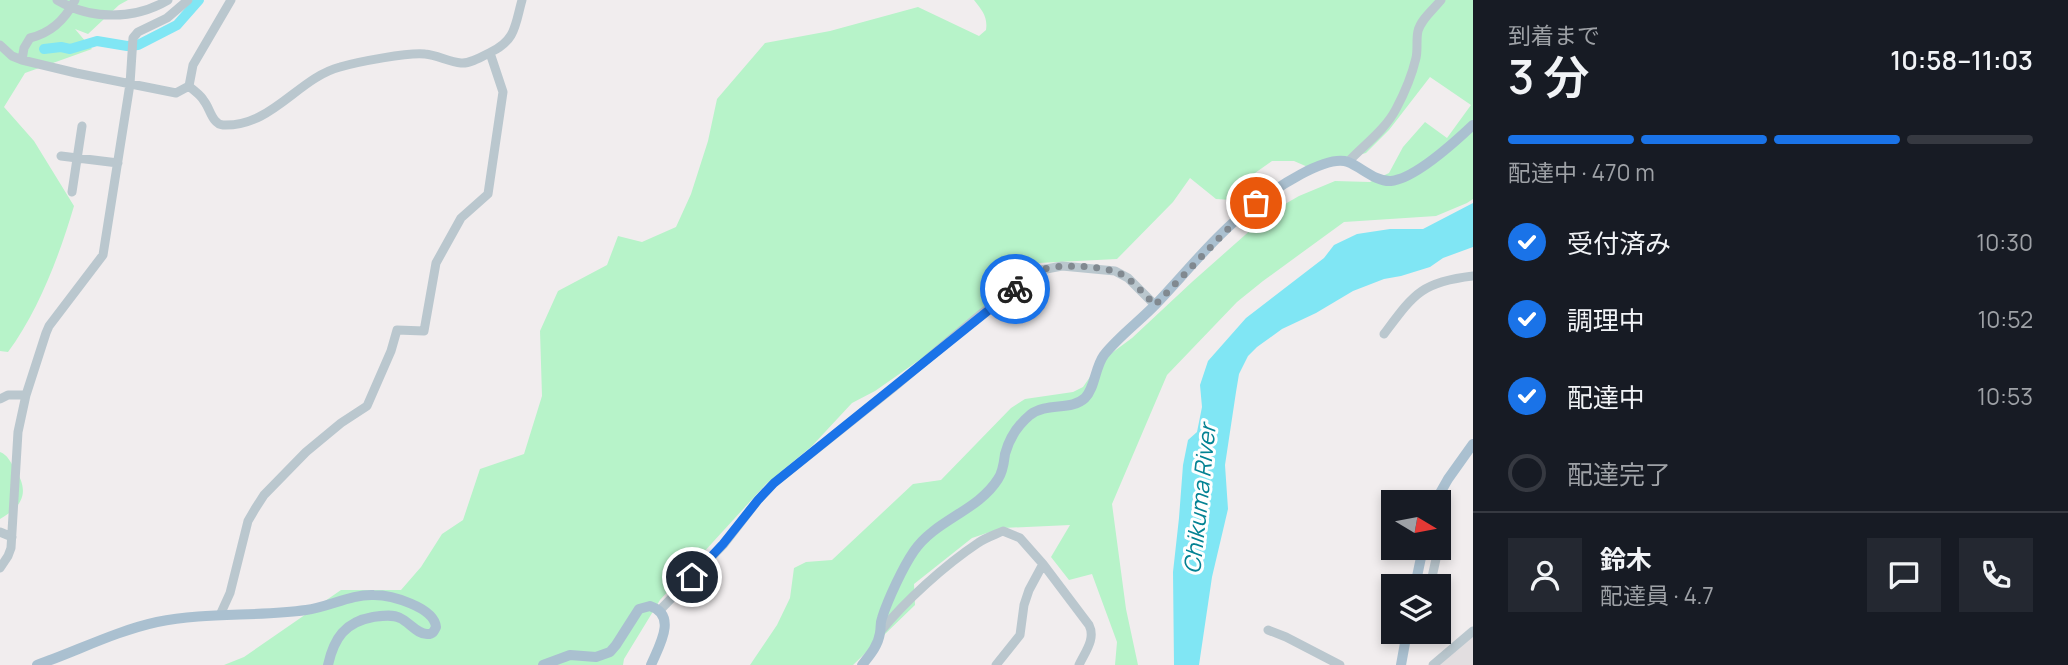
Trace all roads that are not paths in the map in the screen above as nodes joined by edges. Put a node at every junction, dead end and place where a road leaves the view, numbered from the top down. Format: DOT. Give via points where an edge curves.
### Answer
graph roads {
  1 [pos="57,0"];
  2 [pos="168,0"];
  3 [pos="188,0"];
  4 [pos="231,0"];
  5 [pos="522,0"];
  6 [pos="1441,0"];
  7 [pos="73,4"];
  8 [pos="0,45"];
  9 [pos="490,53"];
  10 [pos="22,60"];
  11 [pos="130,85"];
  12 [pos="189,86"];
  13 [pos="1473,125"];
  14 [pos="82,126"];
  15 [pos="61,156"];
  16 [pos="76,158"];
  17 [pos="1349,162"];
  18 [pos="118,163"];
  19 [pos="72,192"];
  20 [pos="1473,276"];
  21 [pos="1155,305"];
  22 [pos="1384,334"];
  23 [pos="26,395"];
  24 [pos="0,399"];
  25 [pos="1473,444"];
  26 [pos="1442,490"];
  27 [pos="0,532"];
  28 [pos="12,537"];
  29 [pos="1043,564"];
  30 [pos="0,568"];
  31 [pos="660,610"];
  32 [pos="220,615"];
  33 [pos="1268,630"];
  34 [pos="1473,631"];
  35 [pos="880,632"];
  36 [pos="1405,644"];
  37 [pos="41,664"];
  38 [pos="328,665"];
  39 [pos="543,665"];
  40 [pos="651,665"];
  41 [pos="862,665"];
  42 [pos="996,665"];
  43 [pos="1079,665"];
  44 [pos="1340,665"];
  45 [pos="1401,665"];
  46 [pos="1433,665"];
  1 -- 7 [label="street"];
  2 -- 7 [label="street" via="124,14 97,15"];
  3 -- 11 [label="street" via="167,18 138,32 132,47"];
  4 -- 12 [label="street" via="193,65"];
  5 -- 9 [label="street" via="507,43"];
  6 -- 17 [label="street" via="1418,30 1411,76 1397,108"];
  7 -- 10 [label="street" via="54,26 30,38"];
  8 -- 10 [label="street"];
  9 -- 12 [label="street" via="463,64 424,54 341,66 322,73 262,116 221,125"];
  9 -- 32 [label="street" via="503,92 488,194 461,218 436,263 424,331 397,330 367,406 313,446 264,495 248,521 234,583"];
  10 -- 11 [label="street"];
  11 -- 12 [label="street" via="170,93"];
  11 -- 18 [label="street"];
  13 -- 17 [label="main road" via="1400,180 1385,181"];
  14 -- 16 [label="street"];
  15 -- 16 [label="street"];
  16 -- 18 [label="street"];
  16 -- 19 [label="street"];
  17 -- 21 [label="main road" via="1334,162 1292,178 1256,203"];
  18 -- 23 [label="street" via="103,255 49,326"];
  20 -- 22 [label="street" via="1435,283 1423,290 1410,299"];
  21 -- 31 [label="street" via="1115,271 1062,266 1041,270 774,483"];
  21 -- 35 [label="main road" via="1103,357 1085,398 1031,414 1009,441 1000,477 989,490 915,550 886,609"];
  23 -- 24 [label="street"];
  23 -- 28 [label="street" via="18,432"];
  25 -- 26 [label="main road"];
  27 -- 28 [label="street"];
  28 -- 30 [label="street"];
  29 -- 35 [label="street" via="1020,538 1003,531 980,541 944,568"];
  29 -- 42 [label="street" via="1024,605 1020,635"];
  29 -- 43 [label="street" via="1092,631"];
  31 -- 39 [label="main road" via="650,606 639,609 610,652 596,657 570,656"];
  31 -- 40 [label="main road" via="666,628"];
  32 -- 37 [label="main road" via="156,622"];
  32 -- 38 [label="main road" via="306,610 376,595 412,605 435,621 429,634 398,617 354,623 334,643"];
  33 -- 44 [label="street"];
  34 -- 46 [label="street"];
  35 -- 41 [label="main road" via="877,645"];
  36 -- 45 [label="main road"];
}
